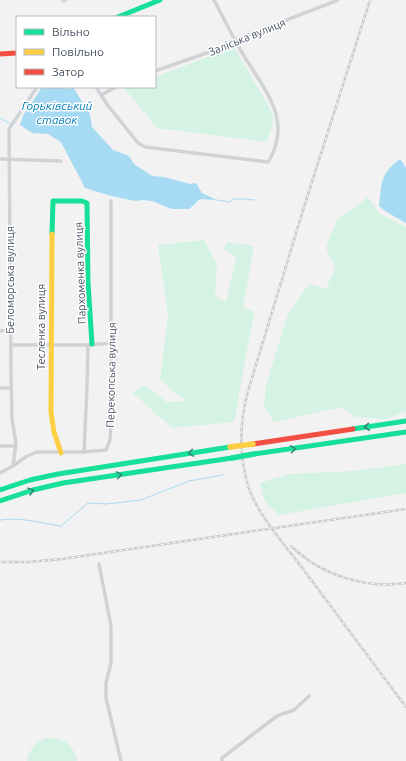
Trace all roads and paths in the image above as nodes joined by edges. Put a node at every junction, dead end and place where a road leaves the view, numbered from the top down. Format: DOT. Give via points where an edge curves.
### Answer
graph roads {
  1 [pos="160,0"];
  2 [pos="214,0"];
  3 [pos="338,0"];
  4 [pos="120,16"];
  5 [pos="235,40"];
  6 [pos="16,53"];
  7 [pos="0,54"];
  8 [pos="156,71"];
  9 [pos="36,88"];
  10 [pos="97,88"];
  11 [pos="114,88"];
  12 [pos="101,95"];
  13 [pos="0,159"];
  14 [pos="10,159"];
  15 [pos="61,161"];
  16 [pos="53,201"];
  17 [pos="111,201"];
  18 [pos="11,330"];
  19 [pos="0,331"];
  20 [pos="112,344"];
  21 [pos="11,345"];
  22 [pos="90,345"];
  23 [pos="51,346"];
  24 [pos="0,388"];
  25 [pos="11,388"];
  26 [pos="406,421"];
  27 [pos="406,432"];
  28 [pos="0,446"];
  29 [pos="15,446"];
  30 [pos="61,452"];
  31 [pos="84,452"];
  32 [pos="13,466"];
  33 [pos="0,473"];
  34 [pos="7,487"];
  35 [pos="0,490"];
  36 [pos="11,497"];
  37 [pos="0,501"];
  38 [pos="99,564"];
  39 [pos="309,696"];
  40 [pos="121,761"];
  41 [pos="222,761"];
  1 -- 4 [label="main road"];
  2 -- 5 [label="street"];
  3 -- 5 [label="street, Заліська вулиця"];
  5 -- 8 [label="street, Заліська вулиця" via="231,44"];
  5 -- 12 [label="street" via="272,103 277,118 278,134 268,162 145,147 138,143"];
  6 -- 7 [label="main road"];
  9 -- 14 [label="street, Беломорська вулиця" via="9,129"];
  10 -- 12 [label="street"];
  11 -- 12 [label="street"];
  13 -- 14 [label="street"];
  14 -- 15 [label="street"];
  14 -- 18 [label="street, Беломорська вулиця"];
  16 -- 22 [label="main road, Пархоменка вулиця" via="87,203"];
  16 -- 23 [label="main road, Тесленка вулиця"];
  17 -- 20 [label="street, Перекопська вулиця"];
  18 -- 19 [label="street"];
  18 -- 21 [label="street, Беломорська вулиця"];
  20 -- 22 [label="street"];
  20 -- 31 [label="street, Перекопська вулиця" via="110,440 106,450"];
  21 -- 23 [label="street"];
  21 -- 25 [label="street, Беломорська вулиця"];
  22 -- 23 [label="street"];
  22 -- 31 [label="street, Пархоменка вулиця"];
  23 -- 30 [label="main road, Тесленка вулиця" via="52,412 54,432"];
  24 -- 25 [label="street"];
  25 -- 29 [label="street, Беломорська вулиця"];
  26 -- 34 [label="main road, one-way, bridge" via="76,471"];
  36 -- 27 [label="main road, one-way, bridge" via="80,480"];
  28 -- 29 [label="street"];
  29 -- 32 [label="street, Беломорська вулиця"];
  30 -- 31 [label="street, Перекопська вулиця"];
  30 -- 32 [label="street, Перекопська вулиця" via="37,452"];
  32 -- 33 [label="street"];
  34 -- 35 [label="main road"];
  34 -- 36 [label="main road"];
  36 -- 37 [label="main road"];
  38 -- 40 [label="street" via="111,626 111,663 106,683 106,698"];
  39 -- 41 [label="street" via="294,710 277,716 222,758"];
}
